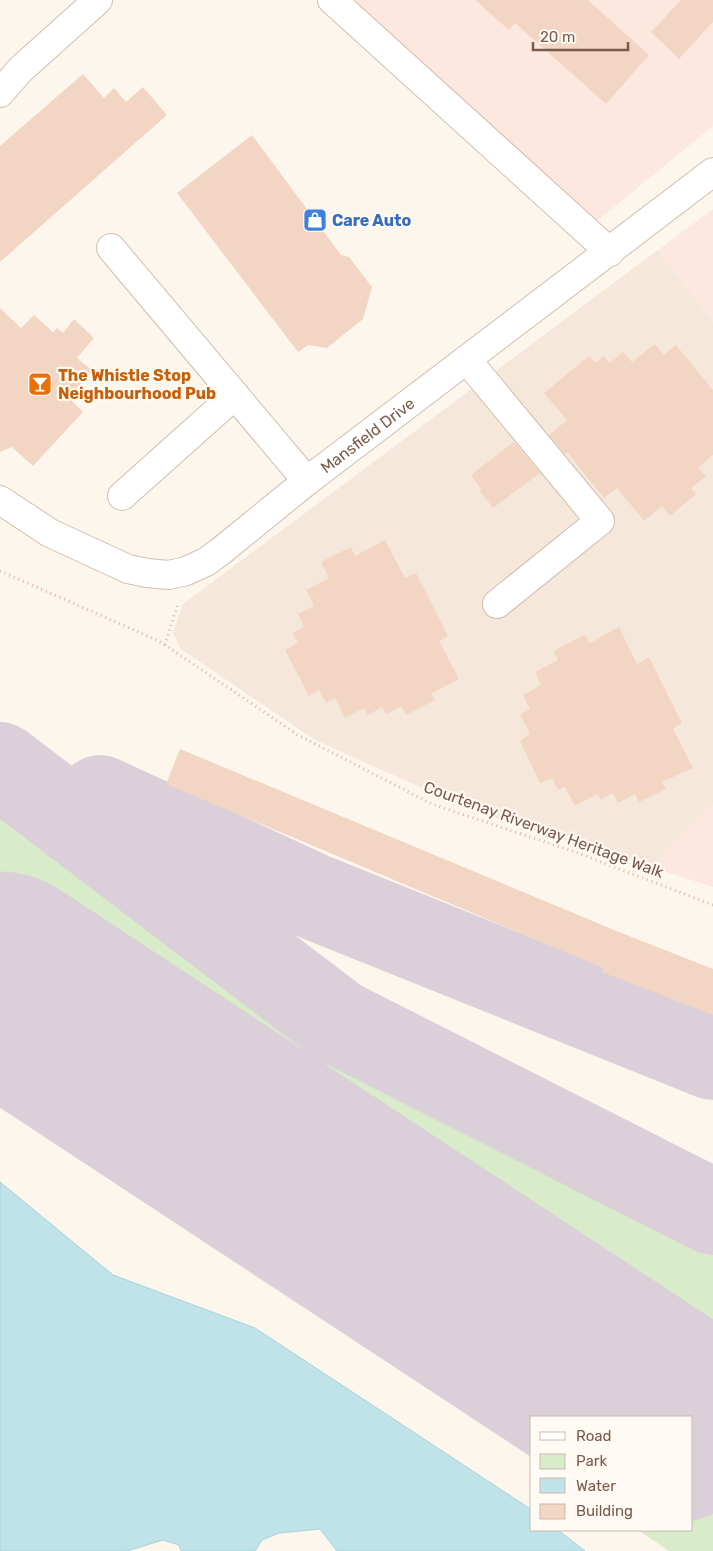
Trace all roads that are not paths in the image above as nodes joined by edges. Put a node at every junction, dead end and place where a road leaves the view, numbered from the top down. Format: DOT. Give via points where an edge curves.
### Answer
graph roads {
  1 [pos="98,0"];
  2 [pos="332,0"];
  3 [pos="0,93"];
  4 [pos="713,172"];
  5 [pos="111,248"];
  6 [pos="610,252"];
  7 [pos="467,360"];
  8 [pos="234,395"];
  9 [pos="307,481"];
  10 [pos="122,496"];
  11 [pos="0,500"];
  12 [pos="497,604"];
  1 -- 3 [label="street" via="20,70"];
  2 -- 6 [label="street"];
  4 -- 6 [label="street, Mansfield Drive"];
  5 -- 8 [label="street"];
  6 -- 7 [label="street, Mansfield Drive"];
  7 -- 9 [label="street, Mansfield Drive"];
  7 -- 12 [label="street" via="600,521"];
  8 -- 9 [label="street"];
  8 -- 10 [label="street"];
  9 -- 11 [label="street, Mansfield Drive" via="206,562 169,575 128,569 50,533"];
}
